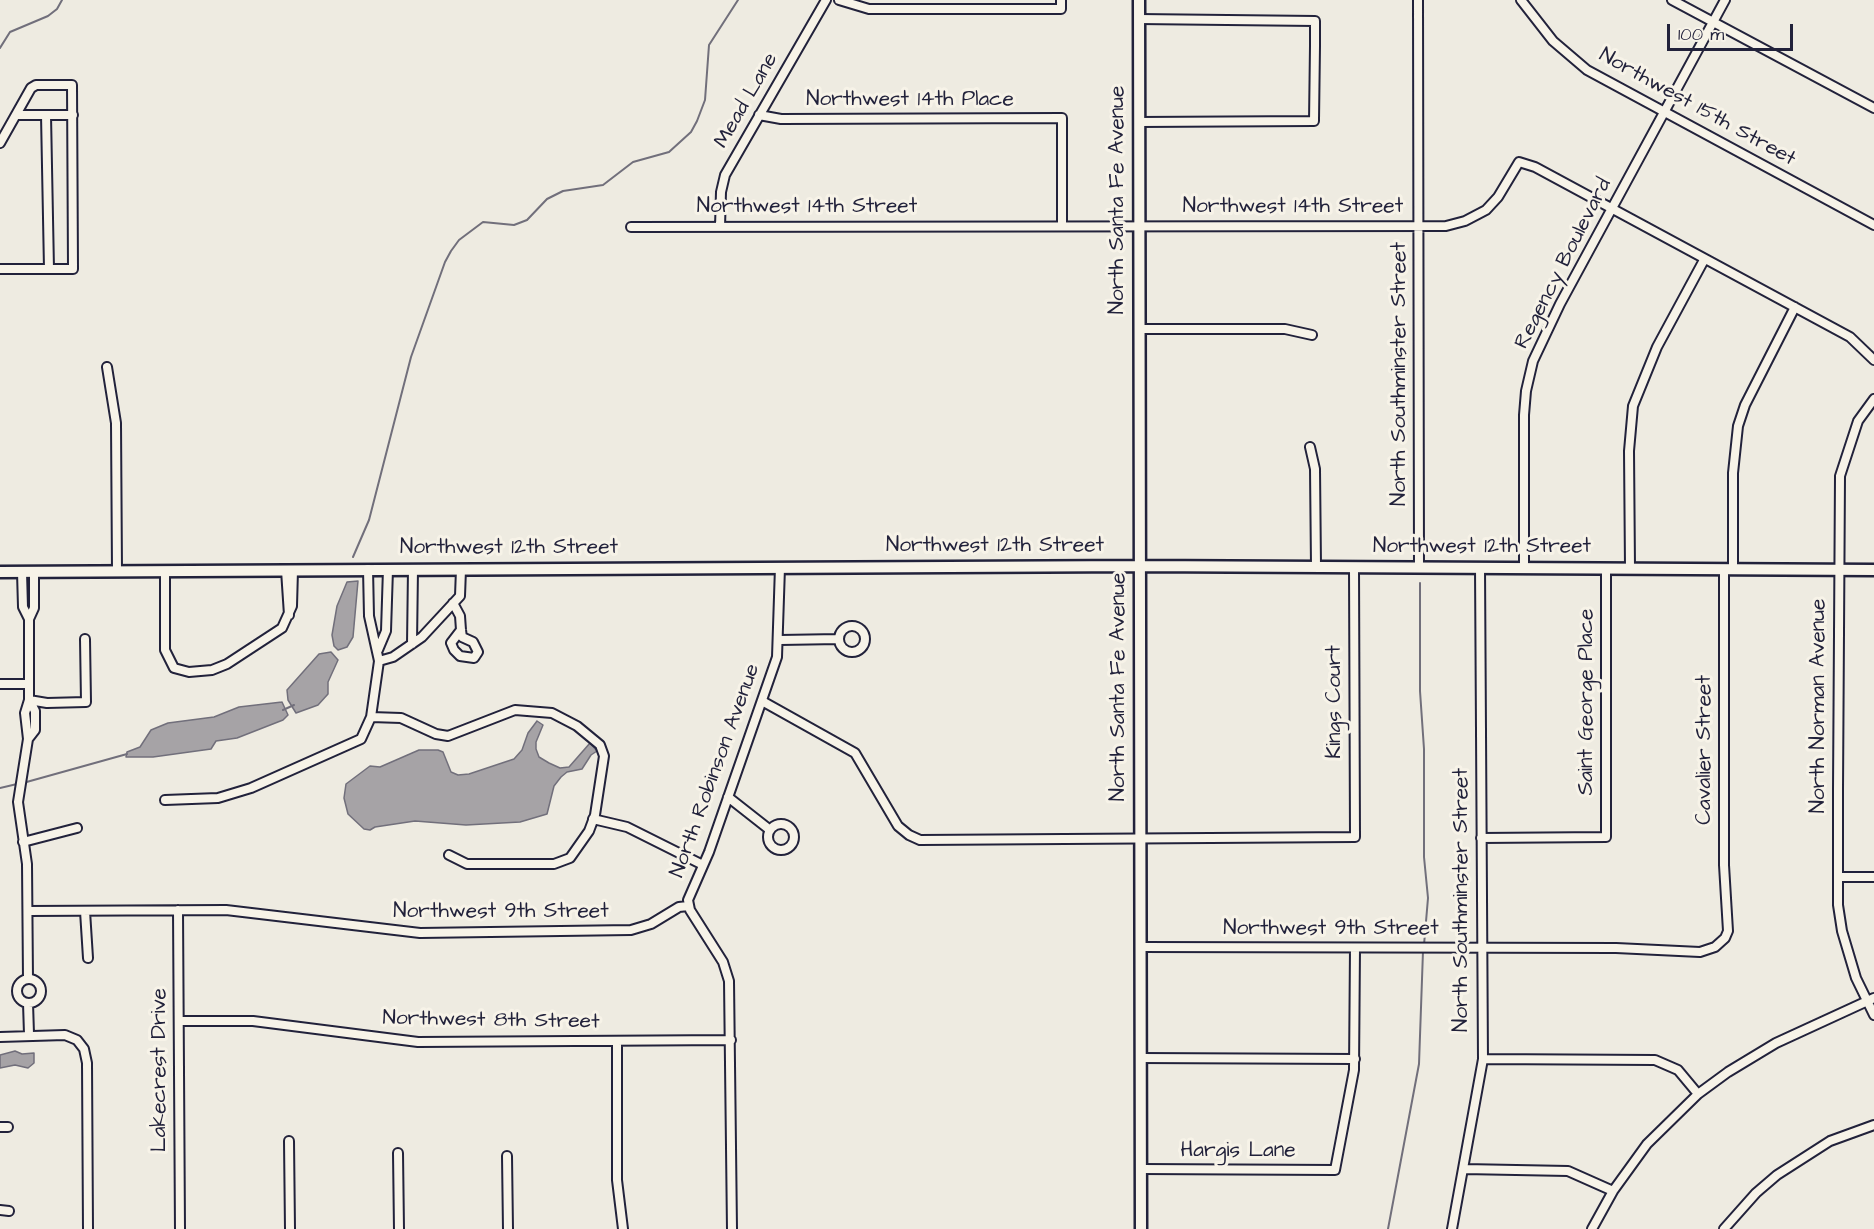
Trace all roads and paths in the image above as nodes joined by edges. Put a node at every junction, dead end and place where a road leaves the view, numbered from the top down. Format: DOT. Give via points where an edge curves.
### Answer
graph roads {
  1 [pos="826,0"];
  2 [pos="839,0"];
  3 [pos="1139,0"];
  4 [pos="1418,0"];
  5 [pos="1521,0"];
  6 [pos="1672,0"];
  7 [pos="1725,0"];
  8 [pos="1061,4"];
  9 [pos="1139,20"];
  10 [pos="1713,22"];
  11 [pos="1874,108"];
  12 [pos="1664,112"];
  13 [pos="16,115"];
  14 [pos="46,115"];
  15 [pos="73,115"];
  16 [pos="759,115"];
  17 [pos="1139,122"];
  18 [pos="0,143"];
  19 [pos="1612,209"];
  20 [pos="1419,225"];
  21 [pos="1874,225"];
  22 [pos="720,226"];
  23 [pos="1062,226"];
  24 [pos="1138,226"];
  25 [pos="631,227"];
  26 [pos="1704,260"];
  27 [pos="0,269"];
  28 [pos="49,269"];
  29 [pos="1795,307"];
  30 [pos="1138,329"];
  31 [pos="1312,335"];
  32 [pos="1874,360"];
  33 [pos="107,367"];
  34 [pos="1874,399"];
  35 [pos="1310,447"];
  36 [pos="1139,566"];
  37 [pos="1316,566"];
  38 [pos="780,567"];
  39 [pos="1354,567"];
  40 [pos="1419,567"];
  41 [pos="1480,567"];
  42 [pos="1524,568"];
  43 [pos="1606,568"];
  44 [pos="1630,568"];
  45 [pos="368,569"];
  46 [pos="388,569"];
  47 [pos="413,569"];
  48 [pos="461,569"];
  49 [pos="1728,569"];
  50 [pos="1838,569"];
  51 [pos="290,570"];
  52 [pos="1874,570"];
  53 [pos="34,571"];
  54 [pos="117,571"];
  55 [pos="165,571"];
  56 [pos="0,572"];
  57 [pos="21,572"];
  58 [pos="453,603"];
  59 [pos="29,619"];
  60 [pos="461,630"];
  61 [pos="86,639"];
  62 [pos="839,639"];
  63 [pos="780,640"];
  64 [pos="412,644"];
  65 [pos="378,650"];
  66 [pos="379,661"];
  67 [pos="0,684"];
  68 [pos="29,684"];
  69 [pos="30,700"];
  70 [pos="762,700"];
  71 [pos="371,717"];
  72 [pos="728,797"];
  73 [pos="165,800"];
  74 [pos="593,819"];
  75 [pos="77,828"];
  76 [pos="770,830"];
  77 [pos="1140,838"];
  78 [pos="1481,838"];
  79 [pos="23,842"];
  80 [pos="449,855"];
  81 [pos="703,865"];
  82 [pos="1838,877"];
  83 [pos="1874,877"];
  84 [pos="688,906"];
  85 [pos="178,910"];
  86 [pos="28,911"];
  87 [pos="85,911"];
  88 [pos="1728,931"];
  89 [pos="1140,947"];
  90 [pos="1355,948"];
  91 [pos="1481,948"];
  92 [pos="88,958"];
  93 [pos="28,980"];
  94 [pos="1870,999"];
  95 [pos="28,1003"];
  96 [pos="1874,1015"];
  97 [pos="180,1021"];
  98 [pos="29,1034"];
  99 [pos="0,1037"];
  100 [pos="731,1040"];
  101 [pos="617,1041"];
  102 [pos="1140,1058"];
  103 [pos="1355,1059"];
  104 [pos="1483,1059"];
  105 [pos="1698,1094"];
  106 [pos="1874,1125"];
  107 [pos="289,1141"];
  108 [pos="398,1153"];
  109 [pos="507,1156"];
  110 [pos="1141,1169"];
  111 [pos="1464,1169"];
  112 [pos="1613,1191"];
  113 [pos="88,1229"];
  114 [pos="180,1229"];
  115 [pos="290,1229"];
  116 [pos="399,1229"];
  117 [pos="508,1229"];
  118 [pos="623,1229"];
  119 [pos="732,1229"];
  120 [pos="1141,1229"];
  121 [pos="1452,1229"];
  122 [pos="1592,1229"];
  123 [pos="1724,1229"];
  1 -- 16 [label="street, Mead Lane"];
  2 -- 8 [label="street" via="869,9"];
  3 -- 9 [label="main road, North Santa Fe Avenue"];
  4 -- 20 [label="street, North Southminster Street"];
  5 -- 12 [label="street, Northwest 15th Street" via="1571,59"];
  6 -- 10 [label="street"];
  7 -- 10 [label="street, Regency Boulevard"];
  9 -- 17 [label="main road, North Santa Fe Avenue"];
  9 -- 17 [label="street" via="1315,21 1314,121"];
  10 -- 11 [label="street"];
  10 -- 12 [label="street, Regency Boulevard"];
  12 -- 19 [label="street, Regency Boulevard"];
  12 -- 21 [label="street, Northwest 15th Street"];
  13 -- 14 [label="street"];
  13 -- 15 [label="street" via="36,85 72,85"];
  13 -- 18 [label="street"];
  14 -- 15 [label="street"];
  14 -- 28 [label="street"];
  15 -- 28 [label="street" via="73,268"];
  16 -- 22 [label="street, Mead Lane" via="722,182"];
  16 -- 23 [label="street, Northwest 14th Place" via="781,119 1062,118"];
  17 -- 24 [label="main road, North Santa Fe Avenue"];
  19 -- 20 [label="street, Northwest 14th Street" via="1519,162 1498,197 1478,215 1446,226"];
  19 -- 26 [label="street, Northwest 14th Street"];
  19 -- 42 [label="street, Regency Boulevard" via="1560,304 1529,375 1524,415"];
  20 -- 24 [label="street, Northwest 14th Street"];
  20 -- 40 [label="street, North Southminster Street"];
  22 -- 23 [label="street, Northwest 14th Street"];
  22 -- 25 [label="street, Northwest 14th Street"];
  23 -- 24 [label="street, Northwest 14th Street"];
  24 -- 30 [label="main road, North Santa Fe Avenue"];
  26 -- 29 [label="street, Northwest 14th Street"];
  26 -- 44 [label="street" via="1658,347 1633,406 1629,443"];
  27 -- 28 [label="street"];
  29 -- 32 [label="street, Northwest 14th Street" via="1850,338"];
  29 -- 49 [label="street, Cavalier Street" via="1738,426"];
  30 -- 31 [label="street" via="1285,329"];
  30 -- 36 [label="main road, North Santa Fe Avenue"];
  33 -- 54 [label="street" via="116,409"];
  34 -- 50 [label="street, North Norman Avenue" via="1858,421 1841,470"];
  35 -- 37 [label="street" via="1315,469"];
  36 -- 37 [label="main road, Northwest 12th Street"];
  36 -- 38 [label="main road, Northwest 12th Street"];
  36 -- 77 [label="main road, North Santa Fe Avenue"];
  37 -- 39 [label="main road, Northwest 12th Street"];
  38 -- 48 [label="main road, Northwest 12th Street"];
  38 -- 63 [label="street, North Robinson Avenue"];
  39 -- 40 [label="main road, Northwest 12th Street"];
  39 -- 77 [label="street, Kings Court" via="1355,837"];
  40 -- 41 [label="main road, Northwest 12th Street"];
  41 -- 42 [label="main road, Northwest 12th Street"];
  41 -- 78 [label="street, North Southminster Street"];
  42 -- 43 [label="main road, Northwest 12th Street"];
  43 -- 44 [label="main road, Northwest 12th Street"];
  43 -- 78 [label="street, Saint George Place" via="1606,837"];
  44 -- 49 [label="main road, Northwest 12th Street"];
  45 -- 46 [label="main road, Northwest 12th Street"];
  45 -- 51 [label="main road, Northwest 12th Street"];
  45 -- 65 [label="street" via="369,616"];
  46 -- 47 [label="main road, Northwest 12th Street"];
  46 -- 65 [label="street" via="386,631"];
  47 -- 48 [label="main road, Northwest 12th Street"];
  47 -- 64 [label="street"];
  48 -- 58 [label="street" via="460,596"];
  49 -- 50 [label="main road, Northwest 12th Street"];
  49 -- 88 [label="street, Cavalier Street" via="1724,865"];
  50 -- 52 [label="main road, Northwest 12th Street"];
  50 -- 82 [label="street, North Norman Avenue"];
  51 -- 55 [label="main road, Northwest 12th Street"];
  51 -- 55 [label="street" via="289,615 282,628 212,670 174,668 165,650"];
  53 -- 54 [label="main road, Northwest 12th Street"];
  53 -- 57 [label="main road, Northwest 12th Street"];
  53 -- 59 [label="street" via="34,608"];
  54 -- 55 [label="main road, Northwest 12th Street"];
  56 -- 57 [label="main road, Northwest 12th Street"];
  57 -- 59 [label="street" via="23,607"];
  58 -- 60 [label="street" via="460,616"];
  58 -- 64 [label="street"];
  59 -- 68 [label="street"];
  61 -- 69 [label="street" via="86,702"];
  62 -- 63 [label="street"];
  63 -- 70 [label="street, North Robinson Avenue"];
  64 -- 66 [label="street"];
  65 -- 66 [label="street"];
  66 -- 71 [label="street"];
  67 -- 68 [label="street"];
  68 -- 69 [label="street"];
  69 -- 79 [label="street" via="35,711 34,730 28,739 18,802"];
  70 -- 72 [label="street, North Robinson Avenue"];
  70 -- 77 [label="street" via="855,753 898,826 915,838"];
  71 -- 73 [label="street" via="361,739 251,788 218,798"];
  71 -- 74 [label="street" via="401,718 436,734 448,735 515,710 552,712 564,717 600,745 604,756"];
  72 -- 76 [label="street"];
  72 -- 81 [label="street, North Robinson Avenue"];
  74 -- 80 [label="street" via="576,851 562,862 467,864"];
  74 -- 81 [label="street" via="627,827"];
  75 -- 79 [label="street"];
  77 -- 89 [label="main road, North Santa Fe Avenue"];
  78 -- 91 [label="street, North Southminster Street"];
  79 -- 86 [label="street"];
  81 -- 84 [label="street, North Robinson Avenue"];
  82 -- 83 [label="street"];
  82 -- 94 [label="street, North Norman Avenue" via="1846,950"];
  84 -- 85 [label="street, Northwest 9th Street" via="631,930 420,933 248,912"];
  84 -- 100 [label="street, North Robinson Avenue" via="727,974"];
  85 -- 87 [label="street, Northwest 9th Street"];
  85 -- 97 [label="street, Lakecrest Drive"];
  86 -- 87 [label="street, Northwest 9th Street"];
  86 -- 93 [label="street"];
  87 -- 92 [label="street"];
  88 -- 91 [label="street, Northwest 9th Street" via="1721,944 1700,952"];
  89 -- 90 [label="street, Northwest 9th Street"];
  89 -- 102 [label="main road, North Santa Fe Avenue"];
  90 -- 91 [label="street, Northwest 9th Street"];
  90 -- 103 [label="street"];
  91 -- 104 [label="street, North Southminster Street"];
  93 -- 95 [label="street" via="20,984 18,994"];
  93 -- 95 [label="street" via="41,989 39,998"];
  94 -- 96 [label="street, North Norman Avenue"];
  94 -- 105 [label="street" via="1750,1057"];
  95 -- 98 [label="street"];
  97 -- 101 [label="street, Northwest 8th Street" via="246,1020 405,1041"];
  97 -- 114 [label="street, Lakecrest Drive"];
  98 -- 99 [label="street"];
  98 -- 113 [label="street" via="65,1035 81,1044 87,1056"];
  100 -- 101 [label="street, Northwest 8th Street"];
  100 -- 119 [label="street, North Robinson Avenue"];
  101 -- 118 [label="street" via="617,1180"];
  102 -- 103 [label="street"];
  102 -- 110 [label="main road, North Santa Fe Avenue"];
  103 -- 110 [label="street, Hargis Lane" via="1335,1170"];
  104 -- 105 [label="street" via="1655,1060 1678,1070"];
  104 -- 111 [label="street, North Southminster Street"];
  105 -- 112 [label="street" via="1647,1144"];
  106 -- 123 [label="street" via="1830,1141 1796,1162 1756,1192"];
  107 -- 115 [label="street"];
  108 -- 116 [label="street"];
  109 -- 117 [label="street"];
  110 -- 120 [label="main road, North Santa Fe Avenue"];
  111 -- 112 [label="street" via="1568,1171"];
  111 -- 121 [label="street, North Southminster Street"];
  112 -- 122 [label="street"];
}
